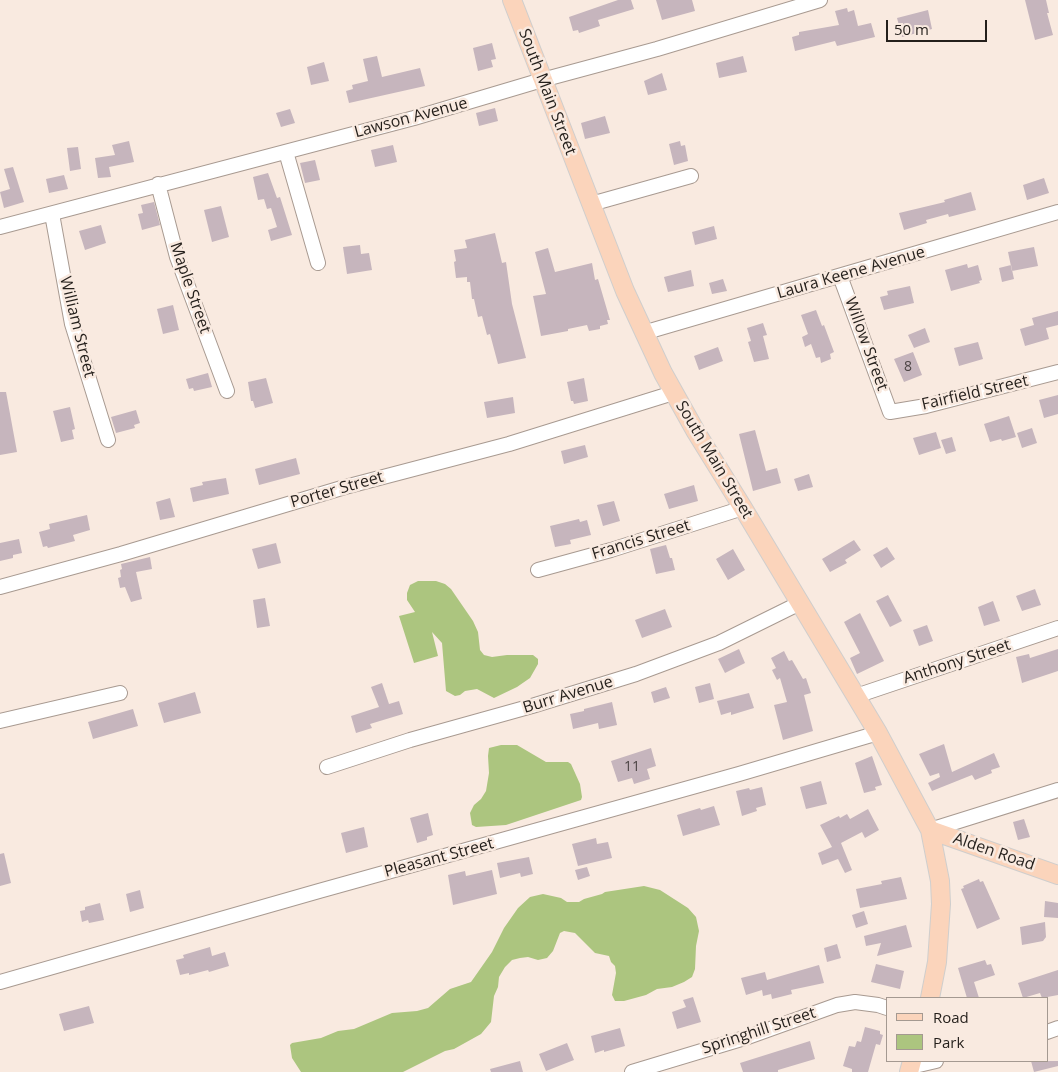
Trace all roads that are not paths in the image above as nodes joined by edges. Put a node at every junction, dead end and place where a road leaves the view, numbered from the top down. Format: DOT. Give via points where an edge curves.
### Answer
graph roads {
  1 [pos="512,0"];
  2 [pos="820,0"];
  3 [pos="542,80"];
  4 [pos="286,152"];
  5 [pos="692,176"];
  6 [pos="158,184"];
  7 [pos="591,204"];
  8 [pos="1058,212"];
  9 [pos="52,214"];
  10 [pos="0,227"];
  11 [pos="318,263"];
  12 [pos="840,276"];
  13 [pos="644,333"];
  14 [pos="1058,372"];
  15 [pos="227,391"];
  16 [pos="673,393"];
  17 [pos="891,412"];
  18 [pos="108,440"];
  19 [pos="743,508"];
  20 [pos="538,570"];
  21 [pos="0,587"];
  22 [pos="800,603"];
  23 [pos="1058,628"];
  24 [pos="120,693"];
  25 [pos="856,696"];
  26 [pos="0,721"];
  27 [pos="878,733"];
  28 [pos="327,766"];
  29 [pos="1058,790"];
  30 [pos="930,830"];
  31 [pos="1058,875"];
  32 [pos="0,982"];
  33 [pos="930,997"];
  34 [pos="886,1008"];
  35 [pos="931,1062"];
  36 [pos="910,1066"];
  37 [pos="632,1072"];
  1 -- 3 [label="main road, South Main Street"];
  2 -- 3 [label="street, Lawson Avenue"];
  3 -- 4 [label="street, Lawson Avenue"];
  3 -- 7 [label="main road, South Main Street"];
  4 -- 6 [label="street, Lawson Avenue"];
  4 -- 11 [label="street"];
  5 -- 7 [label="street"];
  6 -- 9 [label="street, Lawson Avenue"];
  6 -- 15 [label="street, Maple Street" via="177,257"];
  7 -- 13 [label="main road, South Main Street"];
  8 -- 12 [label="street, Laura Keene Avenue"];
  9 -- 10 [label="street, Lawson Avenue"];
  9 -- 18 [label="street, William Street" via="72,324"];
  12 -- 13 [label="street, Laura Keene Avenue"];
  12 -- 17 [label="street, Willow Street"];
  13 -- 16 [label="main road, South Main Street"];
  14 -- 17 [label="street, Fairfield Street"];
  16 -- 19 [label="main road, South Main Street"];
  16 -- 21 [label="street, Porter Street" via="517,442 345,487"];
  19 -- 20 [label="street, Francis Street"];
  19 -- 22 [label="main road, South Main Street"];
  22 -- 25 [label="main road, South Main Street"];
  22 -- 28 [label="street, Burr Avenue" via="719,643 636,674"];
  23 -- 25 [label="street, Anthony Street"];
  24 -- 26 [label="street"];
  25 -- 27 [label="main road, South Main Street"];
  27 -- 30 [label="main road, South Main Street"];
  27 -- 32 [label="street, Pleasant Street"];
  29 -- 30 [label="street"];
  30 -- 31 [label="main road, Alden Road"];
  30 -- 33 [label="main road, South Main Street" via="941,904 937,962"];
  34 -- 37 [label="street, Springhill Street" via="855,1002 838,1006"];
  35 -- 36 [label="street"];
}
